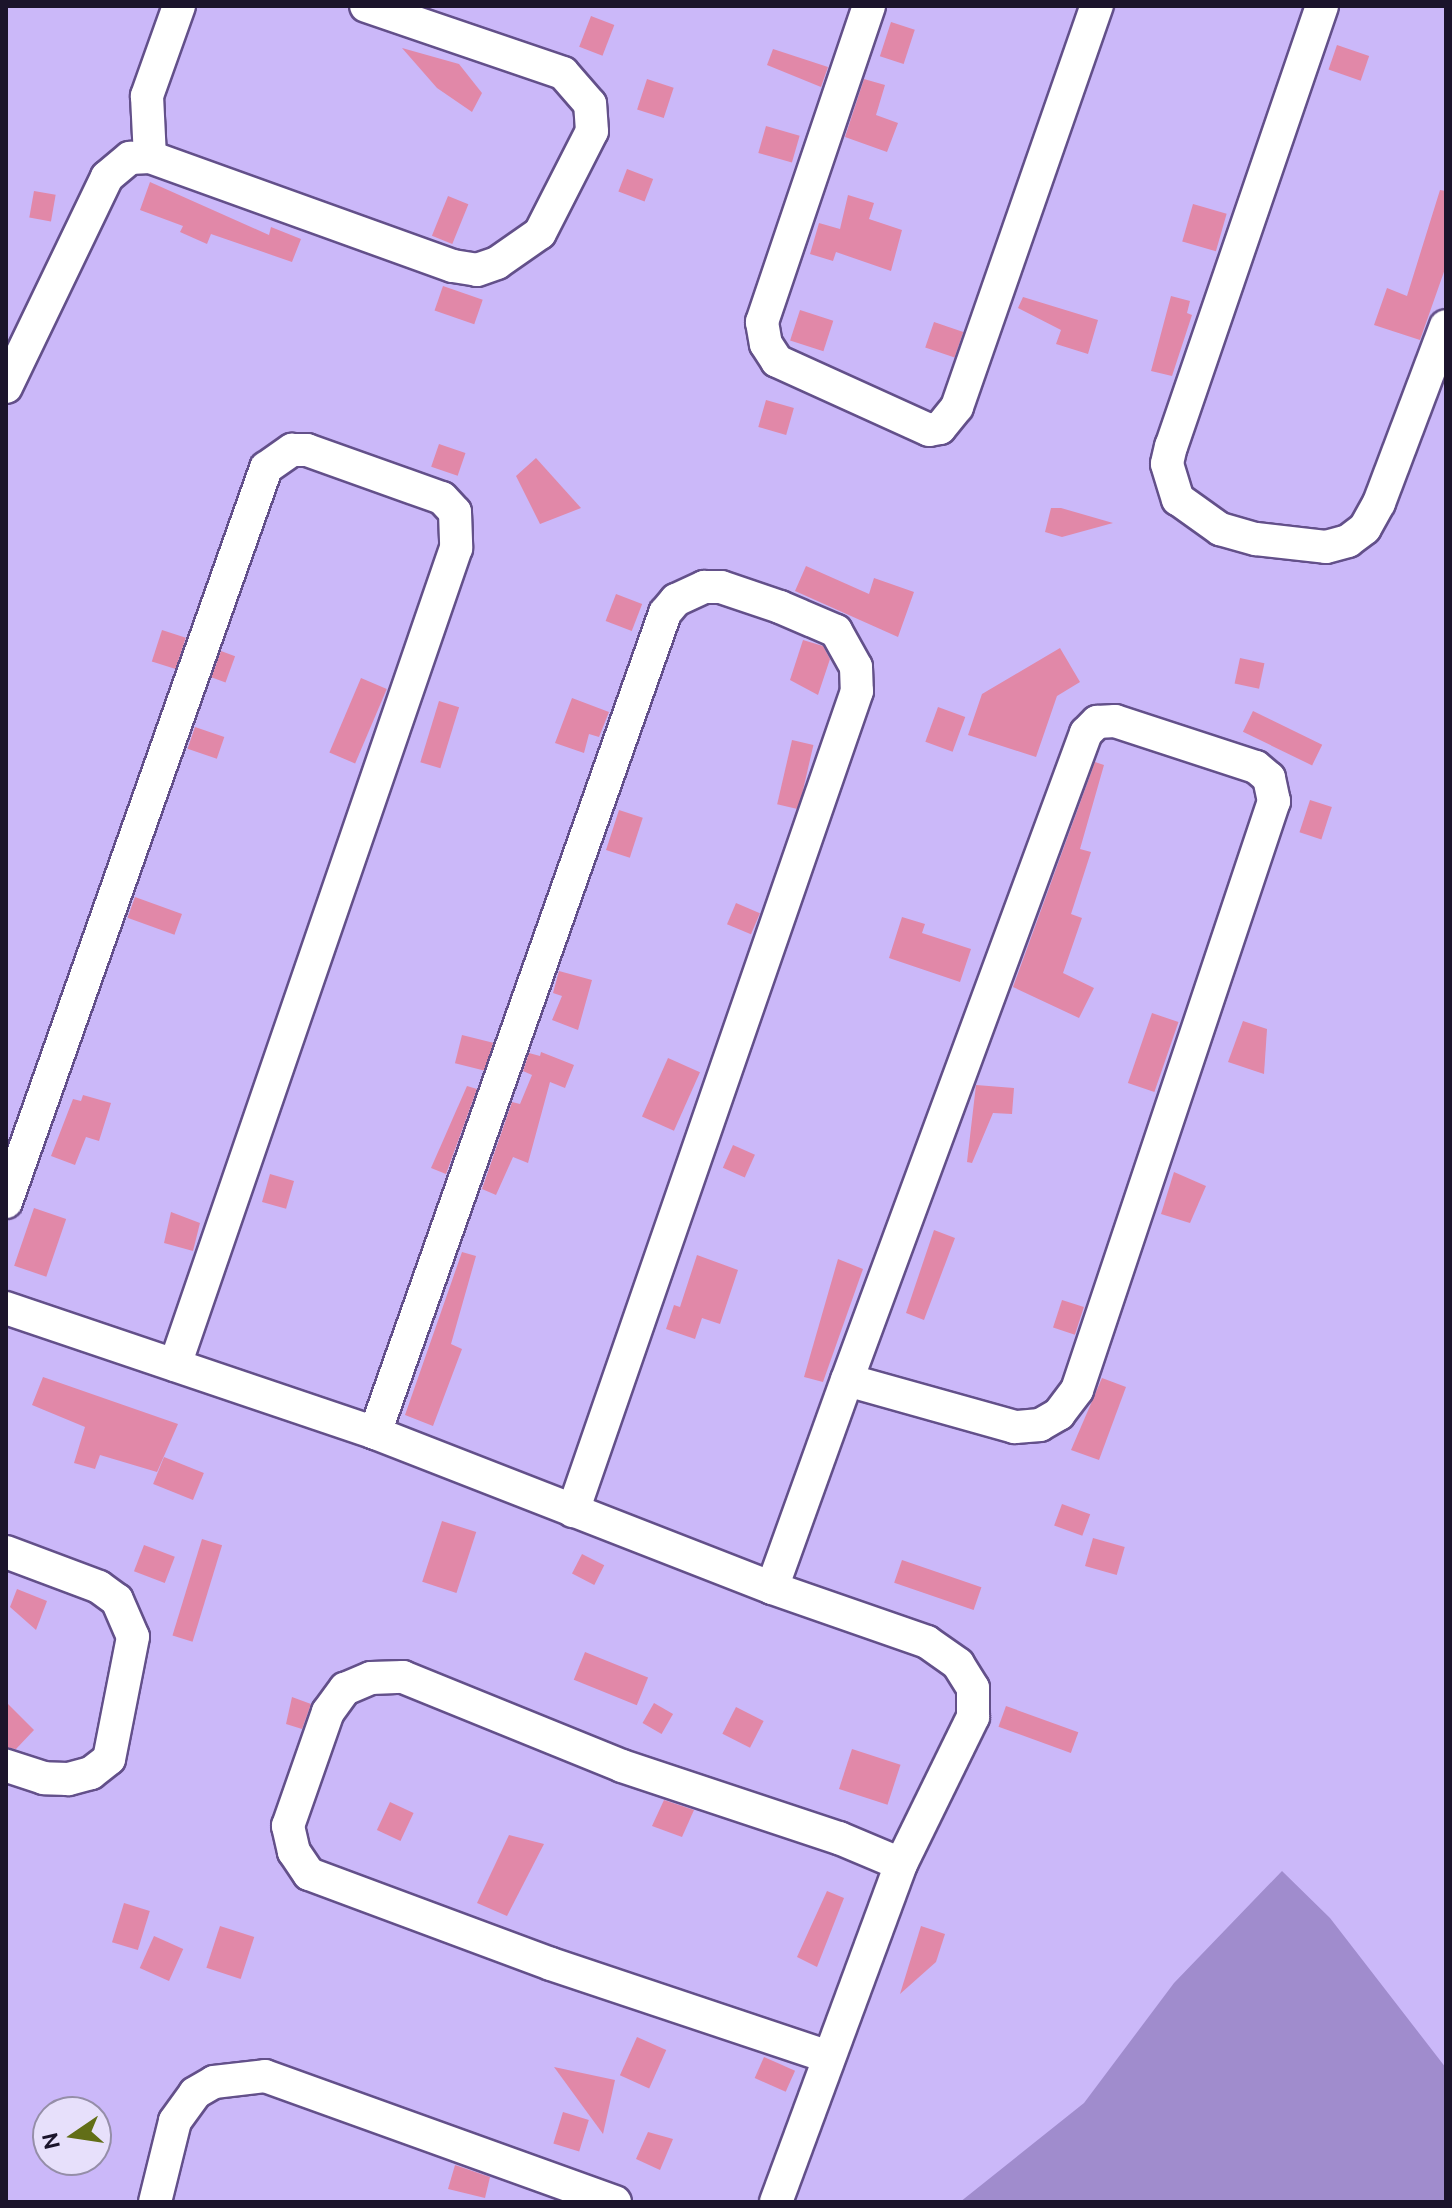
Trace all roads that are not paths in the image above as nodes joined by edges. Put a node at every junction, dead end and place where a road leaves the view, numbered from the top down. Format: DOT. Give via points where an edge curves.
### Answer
graph roads {
  1 [pos="179,6"];
  2 [pos="366,6"];
  3 [pos="869,6"];
  4 [pos="1097,6"];
  5 [pos="1322,6"];
  6 [pos="150,157"];
  7 [pos="1446,326"];
  8 [pos="6,387"];
  9 [pos="6,1202"];
  10 [pos="6,1308"];
  11 [pos="175,1365"];
  12 [pos="847,1380"];
  13 [pos="375,1433"];
  14 [pos="573,1511"];
  15 [pos="6,1552"];
  16 [pos="772,1588"];
  17 [pos="6,1766"];
  18 [pos="901,1864"];
  19 [pos="829,2057"];
  20 [pos="155,2202"];
  21 [pos="615,2202"];
  22 [pos="776,2202"];
  1 -- 6 [label="street" via="147,96"];
  2 -- 6 [label="street" via="563,73 579,86 590,104 592,131 540,233 518,250 477,270 453,266"];
  3 -- 4 [label="street" via="762,322 777,361 929,430 940,428 957,407"];
  5 -- 7 [label="street" via="1171,446 1167,464 1178,499 1220,529 1256,539 1326,547 1348,541 1365,528 1379,503"];
  6 -- 8 [label="street" via="130,158 107,177"];
  9 -- 11 [label="street" via="266,468 292,450 307,450 442,498 455,512 456,548"];
  10 -- 11 [label="street"];
  11 -- 13 [label="street"];
  12 -- 12 [label="street" via="1089,727 1115,721 1256,767 1269,778 1274,801 1077,1390 1059,1414 1040,1425 1015,1427"];
  12 -- 16 [label="street"];
  13 -- 14 [label="street"];
  13 -- 14 [label="street" via="665,613 676,600 704,587 721,587 780,607 836,631 856,667 857,691"];
  14 -- 16 [label="street"];
  15 -- 17 [label="street" via="99,1587 117,1600 133,1637 109,1759 91,1773 68,1779"];
  16 -- 18 [label="street" via="927,1642 958,1664 973,1688 973,1717"];
  18 -- 19 [label="street"];
  18 -- 19 [label="street" via="622,1766 403,1677 371,1678 345,1689 328,1712 288,1826 294,1852 309,1874 551,1964"];
  19 -- 22 [label="street"];
  20 -- 21 [label="street" via="175,2121 195,2093 214,2082 265,2076"];
}
